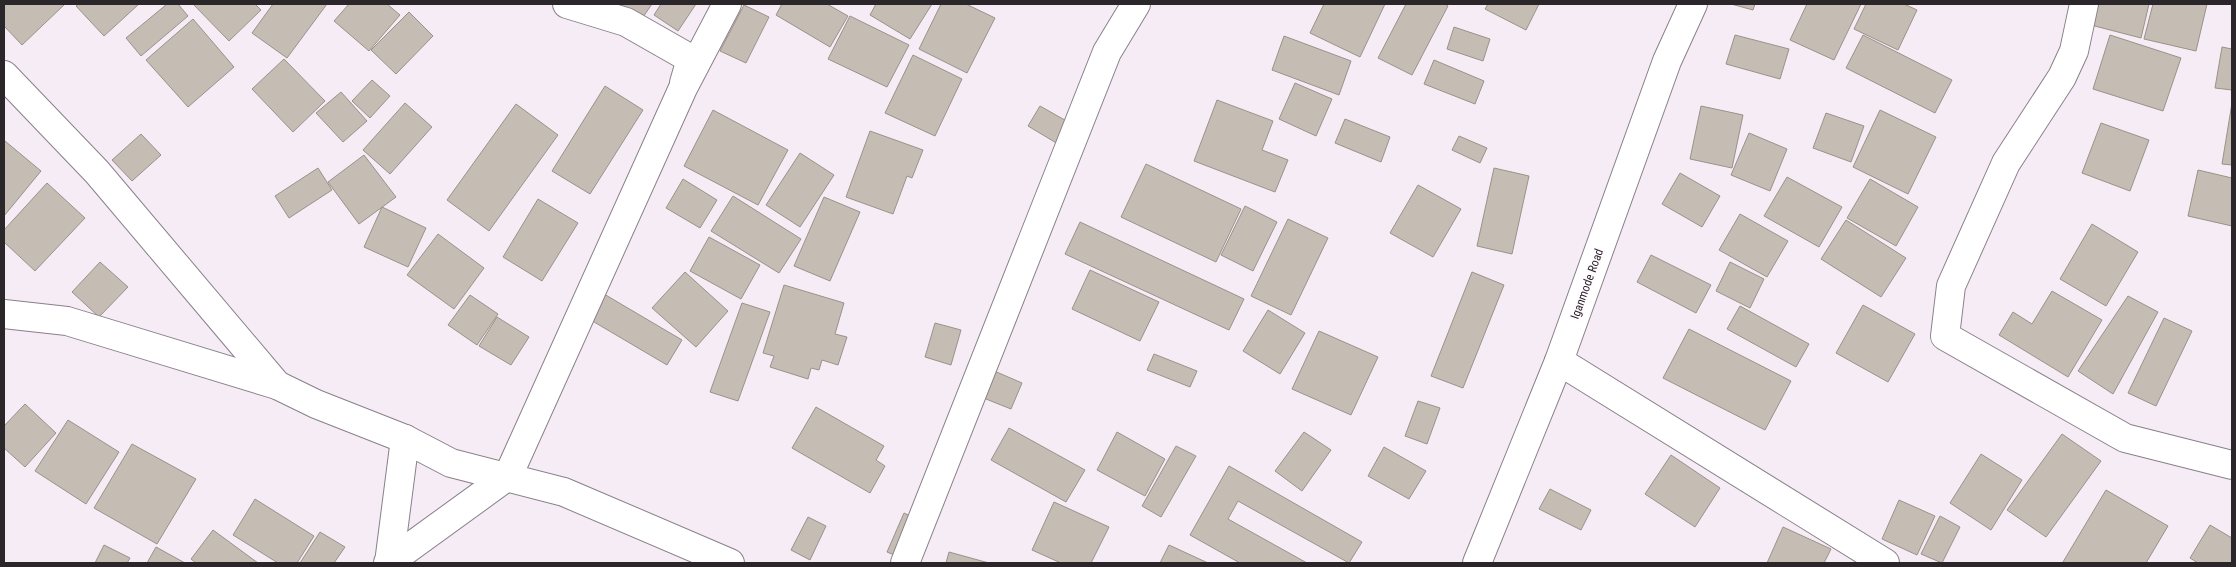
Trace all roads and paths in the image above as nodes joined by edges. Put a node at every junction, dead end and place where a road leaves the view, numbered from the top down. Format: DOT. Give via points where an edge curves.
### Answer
graph roads {
  1 [pos="567,4"];
  2 [pos="727,4"];
  3 [pos="1136,4"];
  4 [pos="1693,4"];
  5 [pos="2084,4"];
  6 [pos="4,74"];
  7 [pos="683,88"];
  8 [pos="4,314"];
  9 [pos="1559,361"];
  10 [pos="277,384"];
  11 [pos="405,439"];
  12 [pos="2232,465"];
  13 [pos="508,476"];
  14 [pos="388,563"];
  15 [pos="730,563"];
  16 [pos="905,563"];
  17 [pos="1477,563"];
  18 [pos="1885,563"];
  1 -- 7 [label="street" via="626,22 691,59"];
  2 -- 7 [label="street"];
  3 -- 16 [label="street" via="1108,52"];
  4 -- 9 [label="street, Iganmode Road" via="1667,61"];
  5 -- 12 [label="street" via="2074,51 2062,77 2006,163 1951,286 1945,336 2125,438"];
  6 -- 10 [label="street" via="97,172"];
  7 -- 13 [label="street"];
  8 -- 10 [label="street" via="67,321"];
  9 -- 17 [label="street, Iganmode Road"];
  9 -- 18 [label="street"];
  10 -- 11 [label="street" via="332,411"];
  11 -- 13 [label="street" via="451,463"];
  11 -- 14 [label="street"];
  13 -- 14 [label="street"];
  13 -- 15 [label="street" via="564,492"];
}
